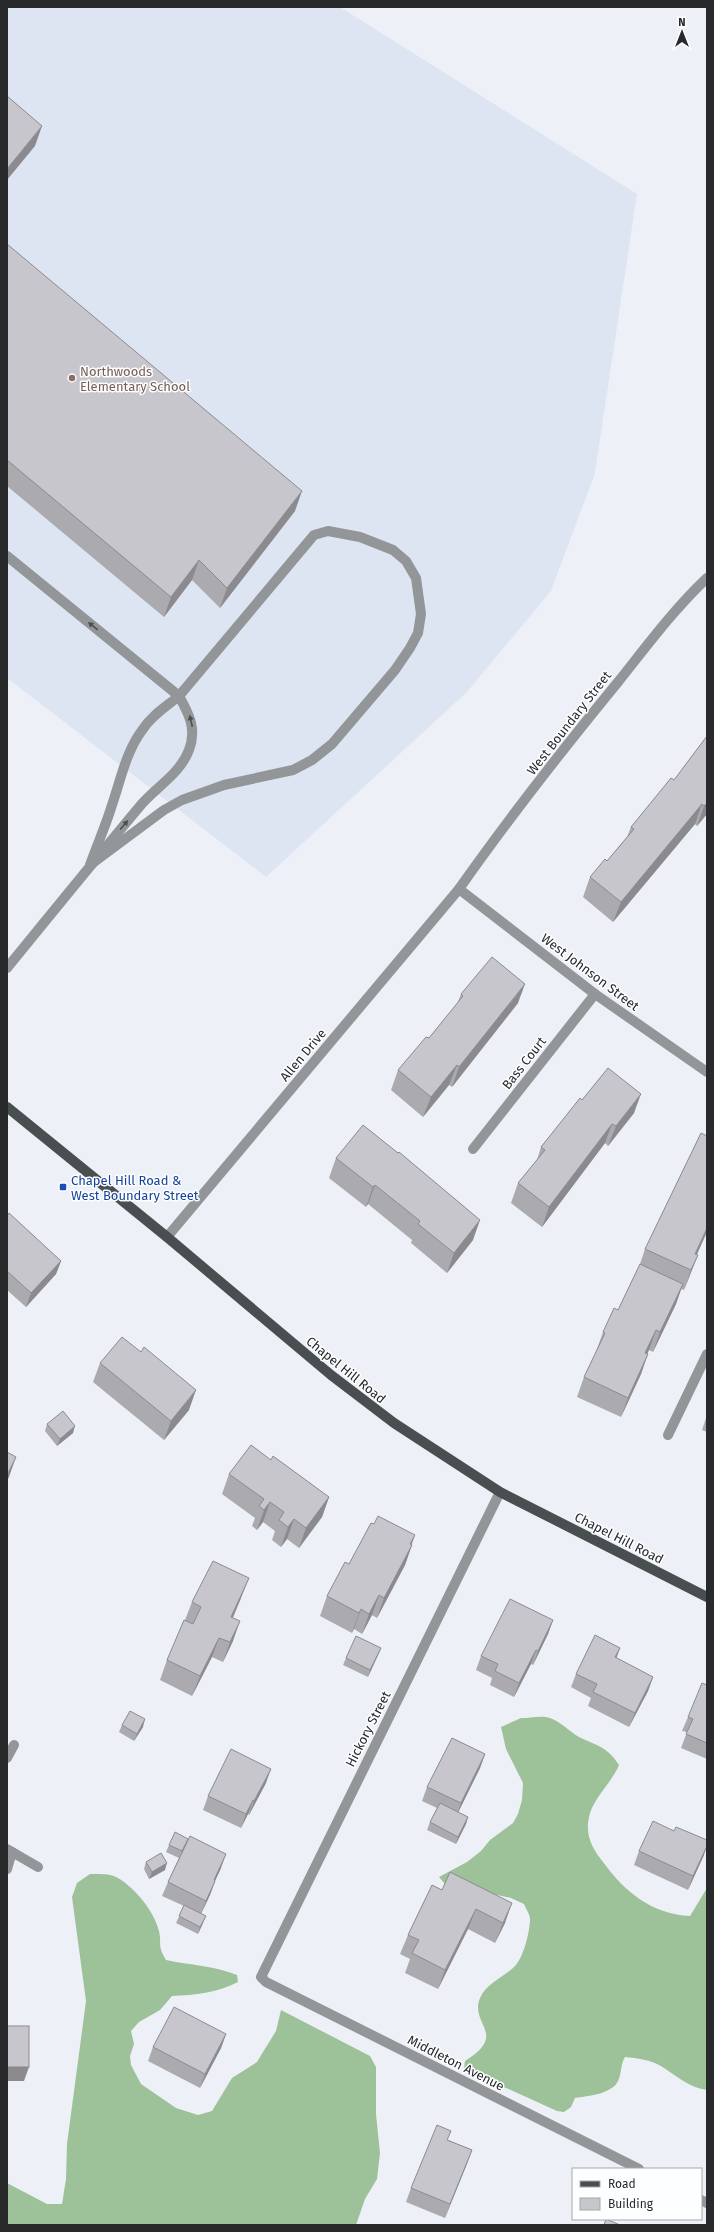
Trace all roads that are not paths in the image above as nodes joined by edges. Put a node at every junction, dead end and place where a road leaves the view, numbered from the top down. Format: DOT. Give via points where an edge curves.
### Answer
graph roads {
  1 [pos="7,556"];
  2 [pos="707,578"];
  3 [pos="179,696"];
  4 [pos="90,865"];
  5 [pos="459,889"];
  6 [pos="7,968"];
  7 [pos="595,994"];
  8 [pos="707,1072"];
  9 [pos="7,1107"];
  10 [pos="473,1149"];
  11 [pos="167,1237"];
  12 [pos="707,1354"];
  13 [pos="668,1435"];
  14 [pos="500,1492"];
  15 [pos="707,1597"];
  16 [pos="14,1745"];
  17 [pos="7,1758"];
  18 [pos="10,1850"];
  19 [pos="38,1867"];
  20 [pos="7,1869"];
  21 [pos="262,1979"];
  22 [pos="637,2168"];
  3 -- 1 [label="street, one-way"];
  2 -- 5 [label="street, West Boundary Street" via="654,637 586,720"];
  3 -- 4 [label="street" via="155,715 132,745"];
  4 -- 3 [label="street, one-way" via="151,794 184,762 193,732 192,718"];
  3 -- 4 [label="street" via="314,535 321,532 341,532 393,550 406,561 416,578 421,614 418,632 410,648 395,670 332,744 312,760 293,770 224,786 182,800 164,810"];
  4 -- 6 [label="street"];
  5 -- 7 [label="street, West Johnson Street"];
  5 -- 11 [label="street, Allen Drive"];
  7 -- 8 [label="street, West Johnson Street"];
  7 -- 10 [label="street, Bass Court"];
  9 -- 11 [label="main road, Chapel Hill Road"];
  11 -- 14 [label="main road, Chapel Hill Road" via="373,1409"];
  12 -- 13 [label="street"];
  14 -- 15 [label="main road, Chapel Hill Road"];
  14 -- 21 [label="street, Hickory Street" via="261,1974"];
  16 -- 17 [label="street"];
  18 -- 19 [label="street"];
  18 -- 20 [label="street"];
  21 -- 22 [label="street, Middleton Avenue"];
}
